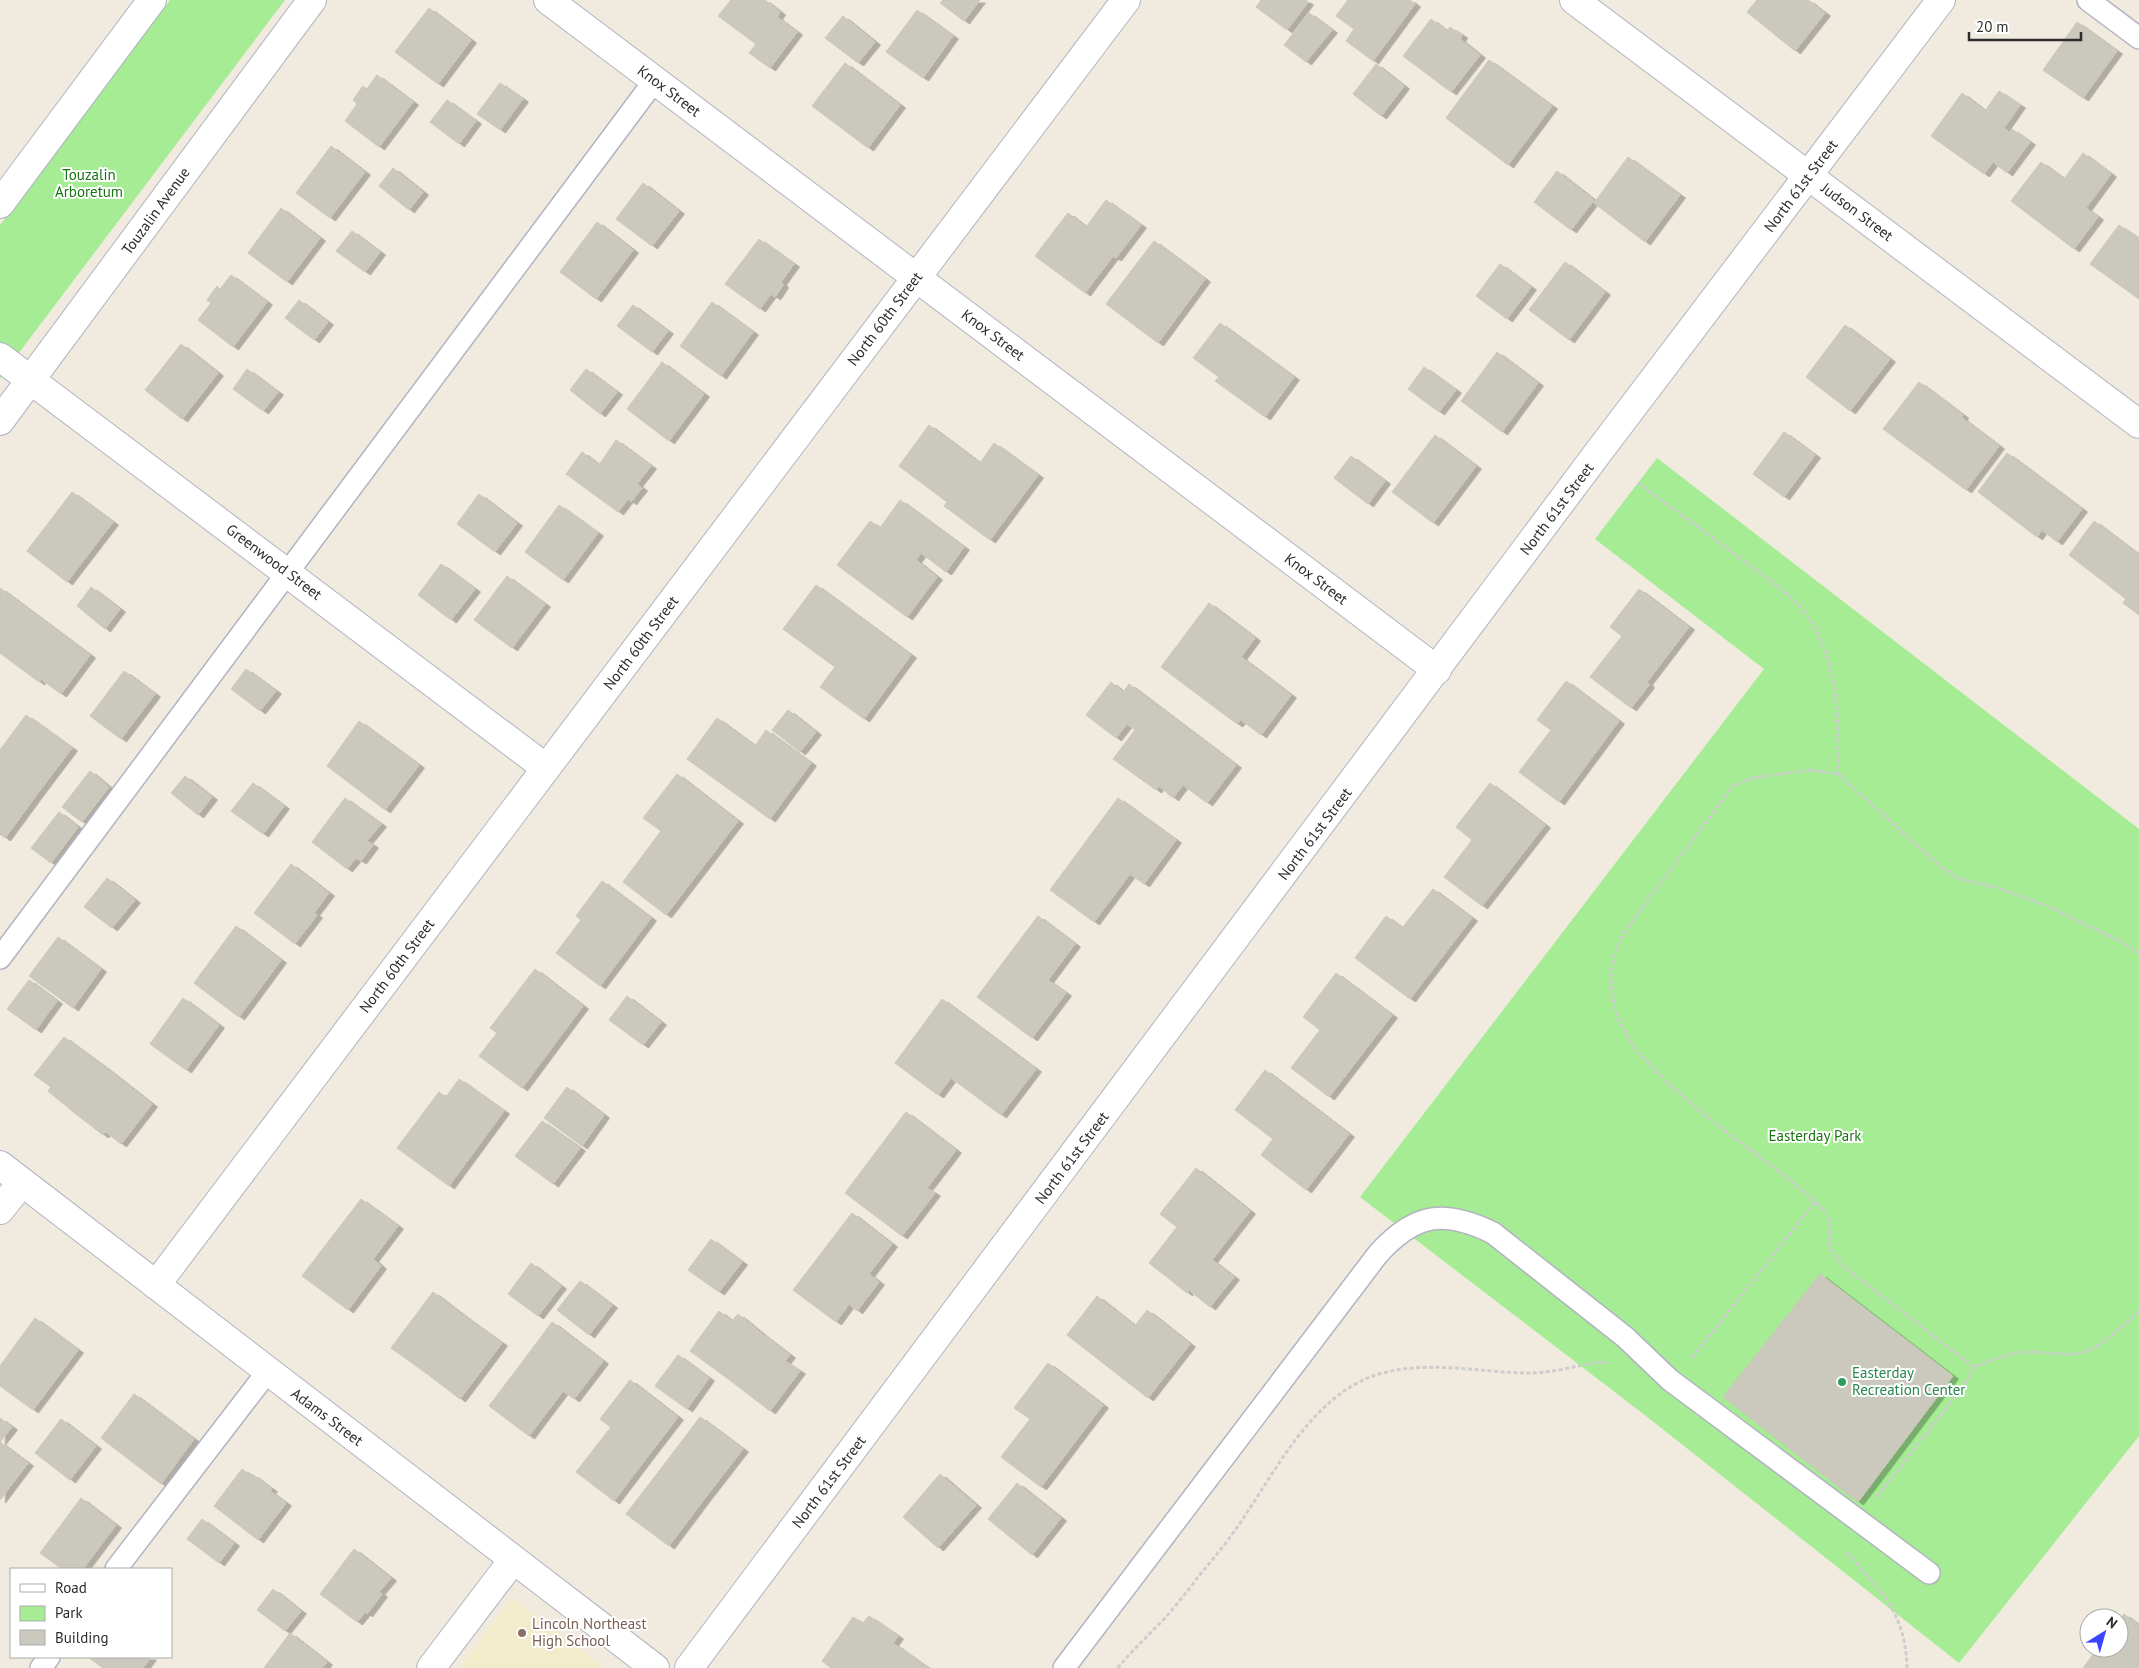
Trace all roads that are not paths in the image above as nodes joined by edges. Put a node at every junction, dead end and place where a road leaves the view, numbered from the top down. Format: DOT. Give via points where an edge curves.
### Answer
graph roads {
  1 [pos="152,0"];
  2 [pos="312,0"];
  3 [pos="548,0"];
  4 [pos="1126,0"];
  5 [pos="1574,0"];
  6 [pos="1941,0"];
  7 [pos="2088,0"];
  8 [pos="2139,38"];
  9 [pos="655,80"];
  10 [pos="1808,176"];
  11 [pos="0,204"];
  12 [pos="917,277"];
  13 [pos="0,357"];
  14 [pos="31,380"];
  15 [pos="0,421"];
  16 [pos="2139,424"];
  17 [pos="287,572"];
  18 [pos="1437,670"];
  19 [pos="546,768"];
  20 [pos="0,958"];
  21 [pos="0,1165"];
  22 [pos="22,1182"];
  23 [pos="0,1210"];
  24 [pos="156,1285"];
  25 [pos="268,1371"];
  26 [pos="514,1560"];
  27 [pos="117,1568"];
  28 [pos="1929,1573"];
  29 [pos="49,1658"];
  30 [pos="41,1668"];
  31 [pos="431,1668"];
  32 [pos="654,1668"];
  33 [pos="689,1668"];
  34 [pos="1064,1668"];
  1 -- 11 [label="street"];
  2 -- 14 [label="street, Touzalin Avenue"];
  3 -- 9 [label="street, Knox Street"];
  4 -- 12 [label="street, North 60th Street"];
  5 -- 10 [label="street, Judson Street"];
  6 -- 10 [label="street, North 61st Street"];
  7 -- 8 [label="lane"];
  9 -- 12 [label="street, Knox Street"];
  9 -- 17 [label="lane"];
  10 -- 16 [label="street, Judson Street"];
  10 -- 18 [label="street, North 61st Street"];
  12 -- 18 [label="street, Knox Street"];
  12 -- 19 [label="street, North 60th Street"];
  13 -- 14 [label="street, Greenwood Street"];
  14 -- 15 [label="street, Touzalin Avenue"];
  14 -- 17 [label="street, Greenwood Street"];
  17 -- 19 [label="street, Greenwood Street"];
  17 -- 20 [label="lane"];
  18 -- 33 [label="street, North 61st Street"];
  19 -- 24 [label="street, North 60th Street"];
  21 -- 22 [label="street, Adams Street"];
  22 -- 23 [label="street"];
  22 -- 24 [label="street, Adams Street"];
  24 -- 25 [label="street, Adams Street"];
  25 -- 26 [label="street, Adams Street"];
  25 -- 27 [label="lane"];
  26 -- 31 [label="street"];
  26 -- 32 [label="street, Adams Street"];
  28 -- 34 [label="lane" via="1673,1382 1625,1337 1493,1233 1470,1222 1436,1218 1420,1222 1398,1234 1378,1254"];
  29 -- 30 [label="lane"];
}
